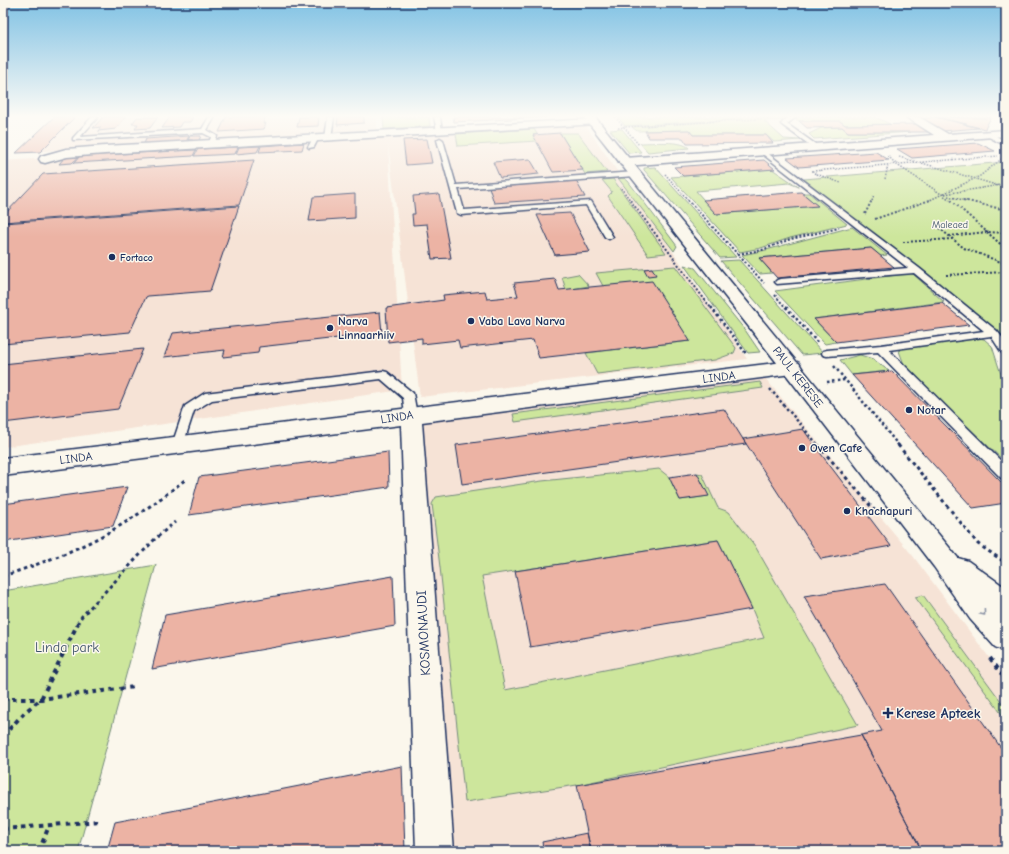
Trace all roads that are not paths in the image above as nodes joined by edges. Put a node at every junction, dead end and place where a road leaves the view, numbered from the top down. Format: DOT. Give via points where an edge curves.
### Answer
graph roads {
  1 [pos="53,157"];
  2 [pos="445,157"];
  3 [pos="621,157"];
  4 [pos="690,157"];
  5 [pos="770,157"];
  6 [pos="46,159"];
  7 [pos="625,162"];
  8 [pos="635,174"];
  9 [pos="453,187"];
  10 [pos="609,238"];
  11 [pos="919,273"];
  12 [pos="780,282"];
  13 [pos="993,333"];
  14 [pos="881,348"];
  15 [pos="1006,351"];
  16 [pos="827,353"];
  17 [pos="792,368"];
  18 [pos="411,415"];
  19 [pos="178,445"];
  20 [pos="3,467"];
  21 [pos="1006,474"];
  22 [pos="943,559"];
  23 [pos="1006,604"];
  24 [pos="996,646"];
  25 [pos="435,851"];
  1 -- 6 [label="main road"];
  2 -- 9 [label="lane"];
  3 -- 7 [label="main road, PAUL KERESE"];
  4 -- 7 [label="main road"];
  5 -- 11 [label="lane"];
  7 -- 8 [label="main road, PAUL KERESE"];
  8 -- 9 [label="lane"];
  8 -- 17 [label="main road, PAUL KERESE"];
  9 -- 10 [label="lane" via="461,213 588,203"];
  11 -- 12 [label="lane"];
  11 -- 13 [label="lane"];
  13 -- 14 [label="lane"];
  13 -- 15 [label="lane"];
  14 -- 16 [label="lane"];
  14 -- 21 [label="lane"];
  17 -- 18 [label="main road, LINDA"];
  17 -- 22 [label="main road, PAUL KERESE"];
  18 -- 19 [label="main road, LINDA"];
  18 -- 19 [label="lane" via="409,396 383,375 209,396 189,409"];
  18 -- 25 [label="main road, KOSMONAUDI"];
  19 -- 20 [label="main road, LINDA"];
  22 -- 23 [label="main road"];
  22 -- 24 [label="main road, PAUL KERESE, one-way" via="962,588 988,619"];
}
